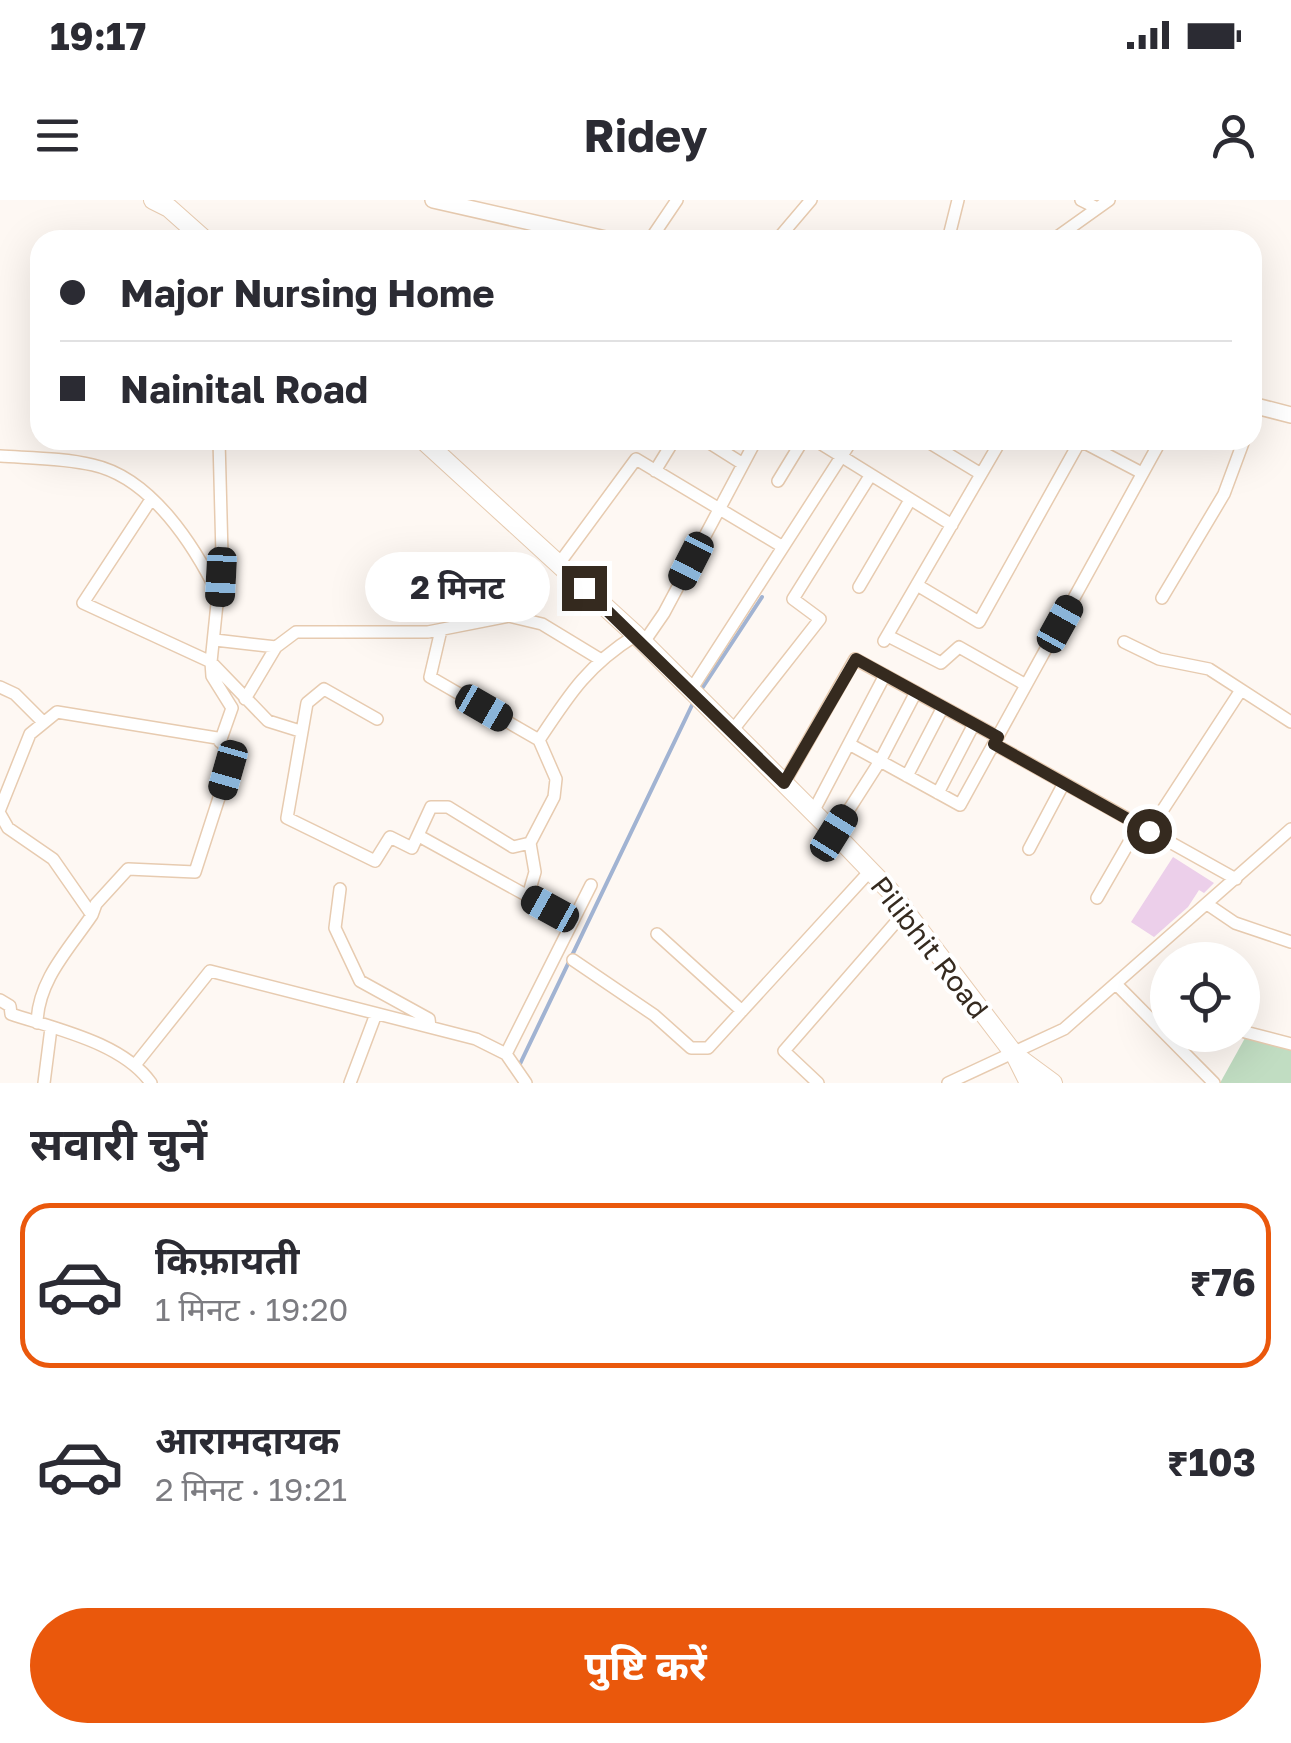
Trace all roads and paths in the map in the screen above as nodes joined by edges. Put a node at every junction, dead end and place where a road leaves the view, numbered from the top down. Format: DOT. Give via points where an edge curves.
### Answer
graph roads {
  1 [pos="153,200"];
  2 [pos="433,200"];
  3 [pos="677,200"];
  4 [pos="810,200"];
  5 [pos="958,200"];
  6 [pos="1082,200"];
  7 [pos="475,204"];
  8 [pos="1103,204"];
  9 [pos="194,230"];
  10 [pos="572,230"];
  11 [pos="657,230"];
  12 [pos="785,230"];
  13 [pos="950,230"];
  14 [pos="1066,230"];
  15 [pos="1262,411"];
  16 [pos="1291,415"];
  17 [pos="219,450"];
  18 [pos="433,450"];
  19 [pos="668,450"];
  20 [pos="721,450"];
  21 [pos="751,450"];
  22 [pos="797,450"];
  23 [pos="829,450"];
  24 [pos="846,450"];
  25 [pos="941,450"];
  26 [pos="995,450"];
  27 [pos="1074,450"];
  28 [pos="1098,450"];
  29 [pos="1155,450"];
  30 [pos="1240,450"];
  31 [pos="0,456"];
  32 [pos="840,459"];
  33 [pos="743,464"];
  34 [pos="655,470"];
  35 [pos="1142,473"];
  36 [pos="981,474"];
  37 [pos="870,476"];
  38 [pos="778,481"];
  39 [pos="910,500"];
  40 [pos="150,501"];
  41 [pos="717,509"];
  42 [pos="952,525"];
  43 [pos="784,547"];
  44 [pos="558,565"];
  45 [pos="917,585"];
  46 [pos="859,587"];
  47 [pos="220,598"];
  48 [pos="1162,598"];
  49 [pos="441,630"];
  50 [pos="640,638"];
  51 [pos="215,640"];
  52 [pos="1124,642"];
  53 [pos="276,647"];
  54 [pos="598,658"];
  55 [pos="211,662"];
  56 [pos="885,675"];
  57 [pos="1026,685"];
  58 [pos="0,687"];
  59 [pos="1241,690"];
  60 [pos="916,692"];
  61 [pos="695,694"];
  62 [pos="245,698"];
  63 [pos="944,707"];
  64 [pos="377,720"];
  65 [pos="42,721"];
  66 [pos="1291,722"];
  67 [pos="974,724"];
  68 [pos="300,731"];
  69 [pos="732,731"];
  70 [pos="540,740"];
  71 [pos="996,740"];
  72 [pos="220,742"];
  73 [pos="849,744"];
  74 [pos="880,761"];
  75 [pos="907,776"];
  76 [pos="784,783"];
  77 [pos="1064,783"];
  78 [pos="938,793"];
  79 [pos="0,811"];
  80 [pos="813,812"];
  81 [pos="1144,828"];
  82 [pos="1291,829"];
  83 [pos="834,833"];
  84 [pos="420,836"];
  85 [pos="530,843"];
  86 [pos="1285,843"];
  87 [pos="1029,849"];
  88 [pos="870,870"];
  89 [pos="1236,880"];
  90 [pos="590,886"];
  91 [pos="340,890"];
  92 [pos="528,896"];
  93 [pos="1096,898"];
  94 [pos="1208,904"];
  95 [pos="903,914"];
  96 [pos="92,915"];
  97 [pos="573,921"];
  98 [pos="657,934"];
  99 [pos="1291,942"];
  100 [pos="572,960"];
  101 [pos="1117,986"];
  102 [pos="0,1000"];
  103 [pos="742,1011"];
  104 [pos="376,1014"];
  105 [pos="37,1023"];
  106 [pos="430,1027"];
  107 [pos="51,1028"];
  108 [pos="1260,1036"];
  109 [pos="1291,1044"];
  110 [pos="1015,1054"];
  111 [pos="510,1058"];
  112 [pos="136,1065"];
  113 [pos="524,1078"];
  114 [pos="44,1083"];
  115 [pos="151,1083"];
  116 [pos="350,1083"];
  117 [pos="818,1083"];
  118 [pos="948,1083"];
  119 [pos="1029,1083"];
  120 [pos="1053,1083"];
  121 [pos="1214,1083"];
  1 -- 9 [label="highway"];
  2 -- 7 [label="main road"];
  3 -- 11 [label="street"];
  4 -- 12 [label="street"];
  5 -- 13 [label="street"];
  6 -- 8 [label="street"];
  7 -- 10 [label="main road"];
  8 -- 14 [label="street"];
  15 -- 16 [label="main road"];
  17 -- 47 [label="street"];
  18 -- 44 [label="highway, Pilibhit Road"];
  19 -- 34 [label="street"];
  20 -- 33 [label="street"];
  21 -- 33 [label="street"];
  22 -- 38 [label="street"];
  23 -- 32 [label="street"];
  24 -- 32 [label="street"];
  25 -- 36 [label="street"];
  26 -- 36 [label="street"];
  27 -- 45 [label="street" via="979,622"];
  28 -- 35 [label="street"];
  29 -- 35 [label="street"];
  30 -- 48 [label="street" via="1224,494"];
  31 -- 40 [label="street" via="95,465"];
  32 -- 37 [label="street"];
  32 -- 43 [label="street"];
  33 -- 41 [label="street"];
  34 -- 41 [label="street"];
  34 -- 44 [label="street" via="636,458"];
  35 -- 57 [label="street"];
  36 -- 42 [label="street"];
  37 -- 39 [label="street"];
  37 -- 69 [label="street" via="792,599 820,619"];
  39 -- 42 [label="street"];
  39 -- 46 [label="street"];
  40 -- 47 [label="street" via="184,534"];
  40 -- 55 [label="street" via="83,603"];
  41 -- 43 [label="street"];
  41 -- 50 [label="street" via="664,613"];
  42 -- 45 [label="street"];
  43 -- 61 [label="street"];
  44 -- 50 [label="highway, Pilibhit Road"];
  45 -- 57 [label="street" via="886,638 941,664 959,647"];
  47 -- 51 [label="street"];
  49 -- 53 [label="street" via="296,632"];
  49 -- 54 [label="street" via="509,616 542,624"];
  49 -- 70 [label="street" via="430,677"];
  50 -- 54 [label="street"];
  50 -- 61 [label="highway, Pilibhit Road"];
  51 -- 53 [label="street"];
  51 -- 55 [label="street"];
  52 -- 59 [label="street" via="1158,659 1209,669"];
  53 -- 62 [label="street"];
  54 -- 70 [label="street"];
  55 -- 62 [label="street"];
  55 -- 72 [label="street" via="232,708"];
  56 -- 60 [label="street"];
  56 -- 73 [label="street"];
  56 -- 76 [label="street" via="856,659"];
  57 -- 71 [label="street"];
  58 -- 65 [label="street"];
  59 -- 66 [label="street"];
  59 -- 81 [label="street"];
  60 -- 63 [label="street"];
  60 -- 74 [label="street"];
  61 -- 69 [label="highway, Pilibhit Road"];
  62 -- 68 [label="street" via="268,721"];
  63 -- 67 [label="street"];
  63 -- 75 [label="street"];
  64 -- 68 [label="street" via="324,689 307,704"];
  65 -- 72 [label="street" via="57,712 94,716"];
  65 -- 79 [label="street" via="30,734"];
  67 -- 71 [label="street"];
  67 -- 78 [label="street"];
  68 -- 84 [label="street" via="287,818 376,861 390,837 412,848"];
  69 -- 76 [label="highway, Pilibhit Road"];
  70 -- 85 [label="street" via="556,779"];
  71 -- 77 [label="street"];
  71 -- 78 [label="street" via="960,805"];
  72 -- 96 [label="street" via="228,750 228,770 196,872 128,869"];
  73 -- 74 [label="street"];
  73 -- 80 [label="street"];
  74 -- 75 [label="street"];
  74 -- 83 [label="street"];
  75 -- 78 [label="street"];
  76 -- 80 [label="highway, Pilibhit Road"];
  77 -- 81 [label="street"];
  77 -- 87 [label="street"];
  79 -- 96 [label="street" via="8,828 52,858"];
  80 -- 83 [label="highway, Pilibhit Road"];
  81 -- 89 [label="street"];
  81 -- 93 [label="street"];
  82 -- 86 [label="street"];
  83 -- 88 [label="highway, Pilibhit Road"];
  84 -- 85 [label="street" via="431,807 448,807 513,846"];
  84 -- 92 [label="street"];
  85 -- 92 [label="street" via="535,872"];
  86 -- 89 [label="street"];
  88 -- 95 [label="highway, Pilibhit Road"];
  88 -- 103 [label="street"];
  89 -- 94 [label="street"];
  90 -- 97 [label="street"];
  91 -- 106 [label="street" via="335,928 360,981 429,1019"];
  92 -- 97 [label="street"];
  94 -- 99 [label="street" via="1235,922"];
  94 -- 101 [label="street"];
  95 -- 110 [label="highway, Pilibhit Road"];
  95 -- 117 [label="street" via="784,1052"];
  96 -- 105 [label="street" via="46,982"];
  97 -- 111 [label="street"];
  98 -- 103 [label="street"];
  100 -- 103 [label="street" via="691,1048 708,1048"];
  101 -- 110 [label="street" via="1064,1029"];
  101 -- 121 [label="street"];
  102 -- 105 [label="street" via="11,1014"];
  104 -- 106 [label="street"];
  104 -- 112 [label="street" via="210,971"];
  104 -- 116 [label="street"];
  105 -- 107 [label="street"];
  106 -- 111 [label="street" via="476,1038"];
  107 -- 112 [label="street"];
  107 -- 114 [label="street"];
  108 -- 109 [label="street"];
  110 -- 118 [label="street"];
  110 -- 119 [label="highway, Pilibhit Road"];
  110 -- 120 [label="highway"];
  111 -- 113 [label="street"];
  112 -- 115 [label="street"];
}
